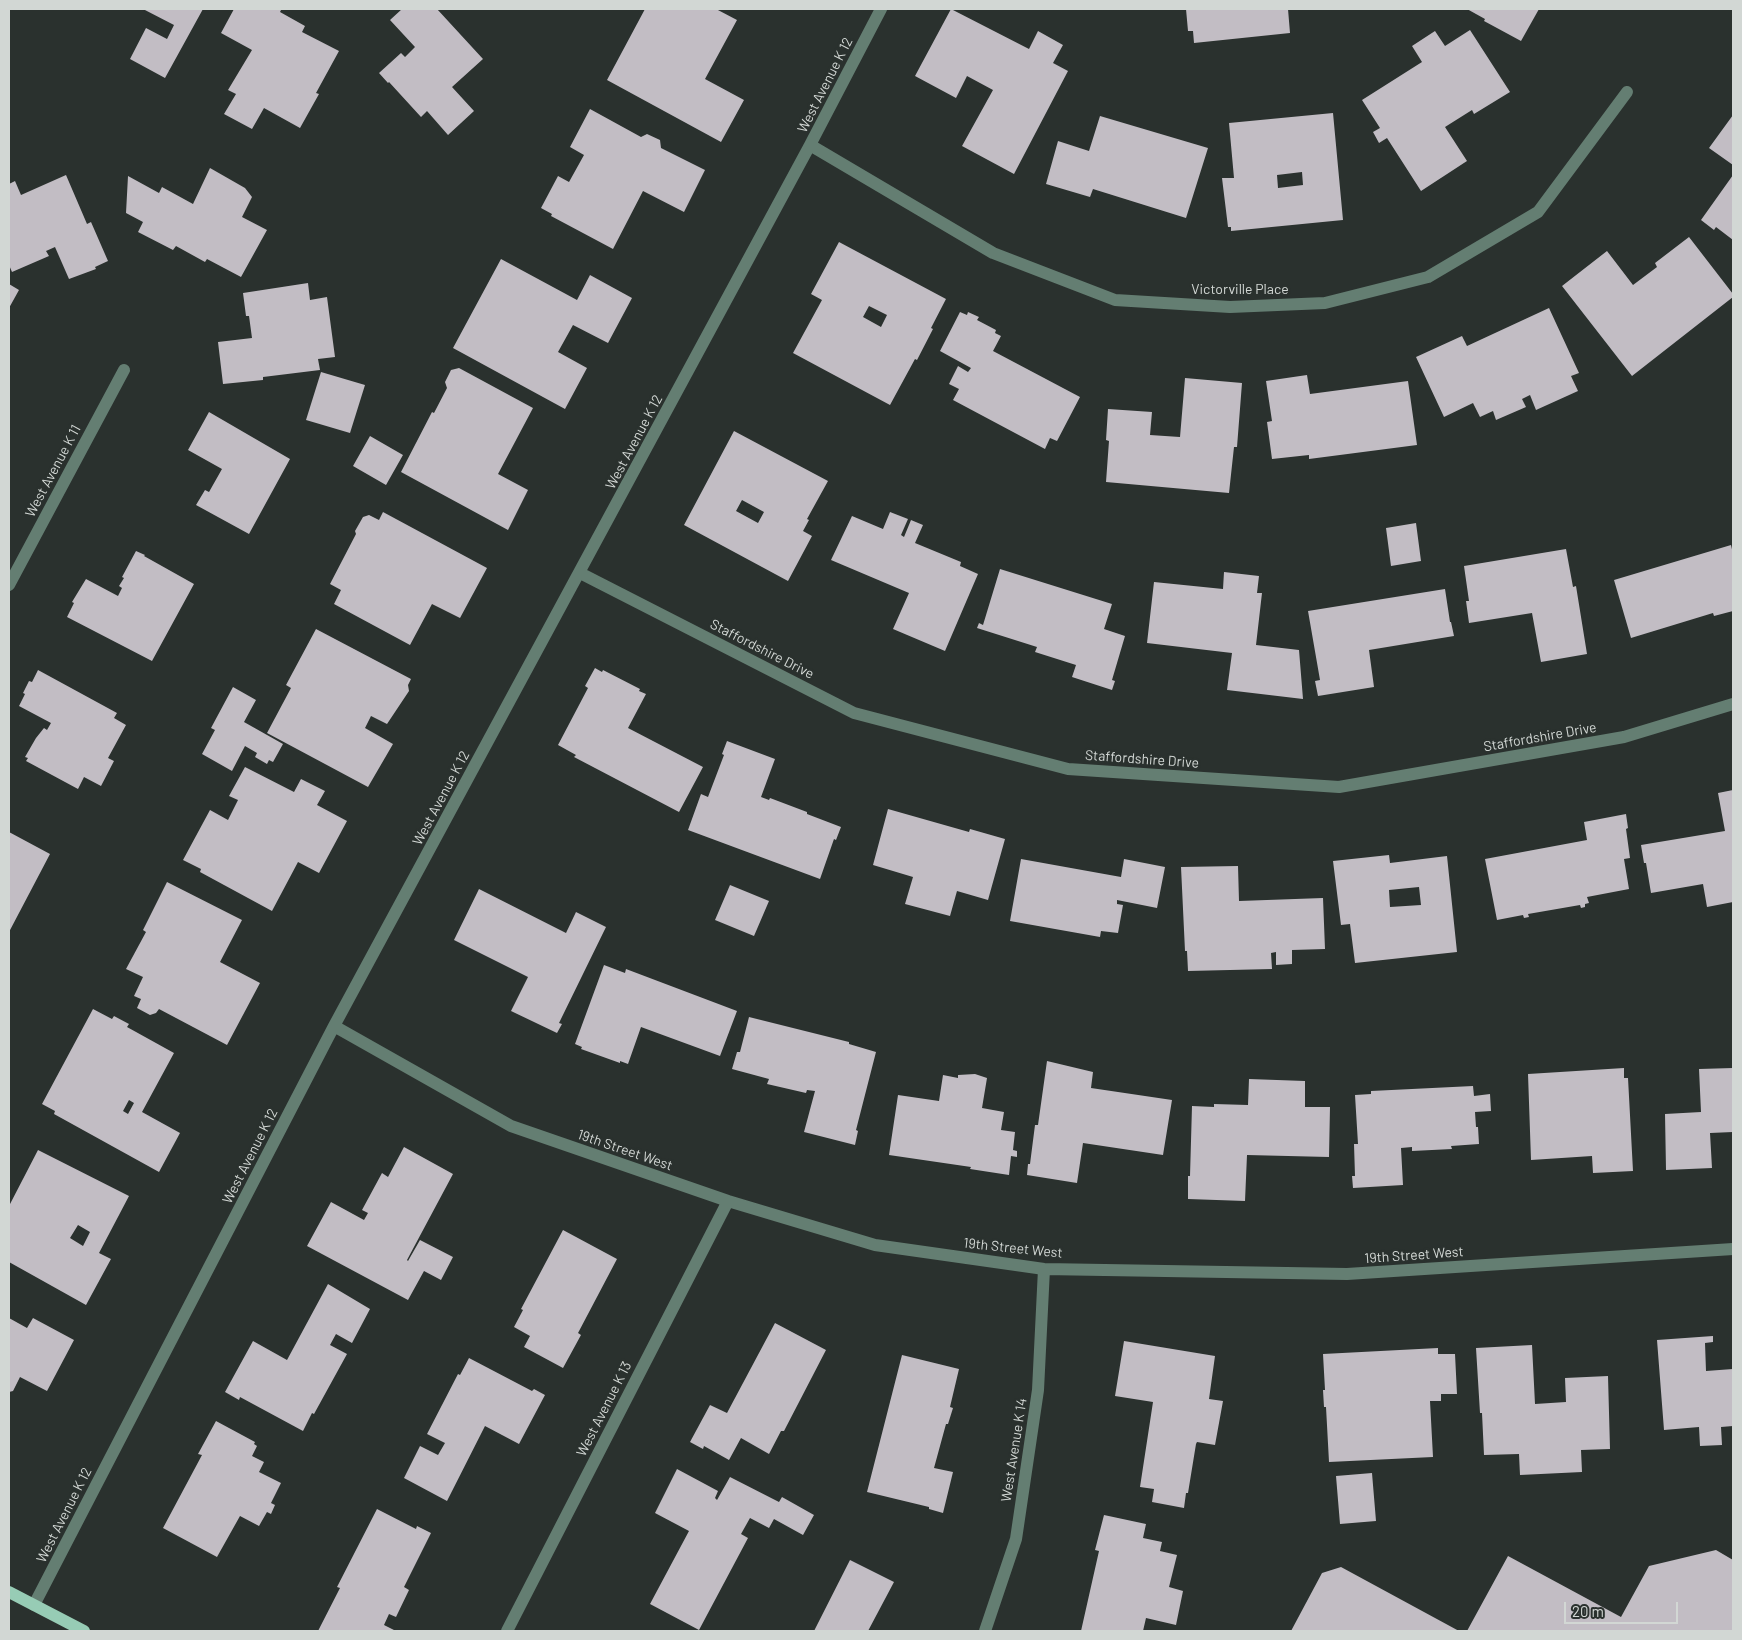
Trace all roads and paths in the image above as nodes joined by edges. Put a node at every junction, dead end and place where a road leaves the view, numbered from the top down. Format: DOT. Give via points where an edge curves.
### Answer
graph roads {
  1 [pos="881,9"];
  2 [pos="1627,92"];
  3 [pos="810,145"];
  4 [pos="124,370"];
  5 [pos="580,573"];
  6 [pos="9,585"];
  7 [pos="1733,704"];
  8 [pos="334,1026"];
  9 [pos="728,1201"];
  10 [pos="1733,1249"];
  11 [pos="1044,1269"];
  12 [pos="9,1592"];
  13 [pos="34,1605"];
  14 [pos="84,1631"];
  15 [pos="507,1631"];
  16 [pos="985,1631"];
  1 -- 3 [label="street, West Avenue K 12"];
  2 -- 3 [label="street, Victorville Place" via="1538,212 1428,277 1325,303 1230,307 1115,300 993,253"];
  3 -- 5 [label="street, West Avenue K 12"];
  4 -- 6 [label="street, West Avenue K 11"];
  5 -- 7 [label="street, Staffordshire Drive" via="854,713 1068,769 1339,787 1624,737"];
  5 -- 8 [label="street, West Avenue K 12"];
  8 -- 9 [label="street, 19th Street West" via="511,1126"];
  8 -- 13 [label="street, West Avenue K 12"];
  9 -- 11 [label="street, 19th Street West" via="875,1245"];
  9 -- 15 [label="street, West Avenue K 13"];
  10 -- 11 [label="street, 19th Street West" via="1347,1274"];
  11 -- 16 [label="street, West Avenue K 14" via="1038,1390 1016,1539"];
  12 -- 13 [label="main road"];
  13 -- 14 [label="main road"];
}
